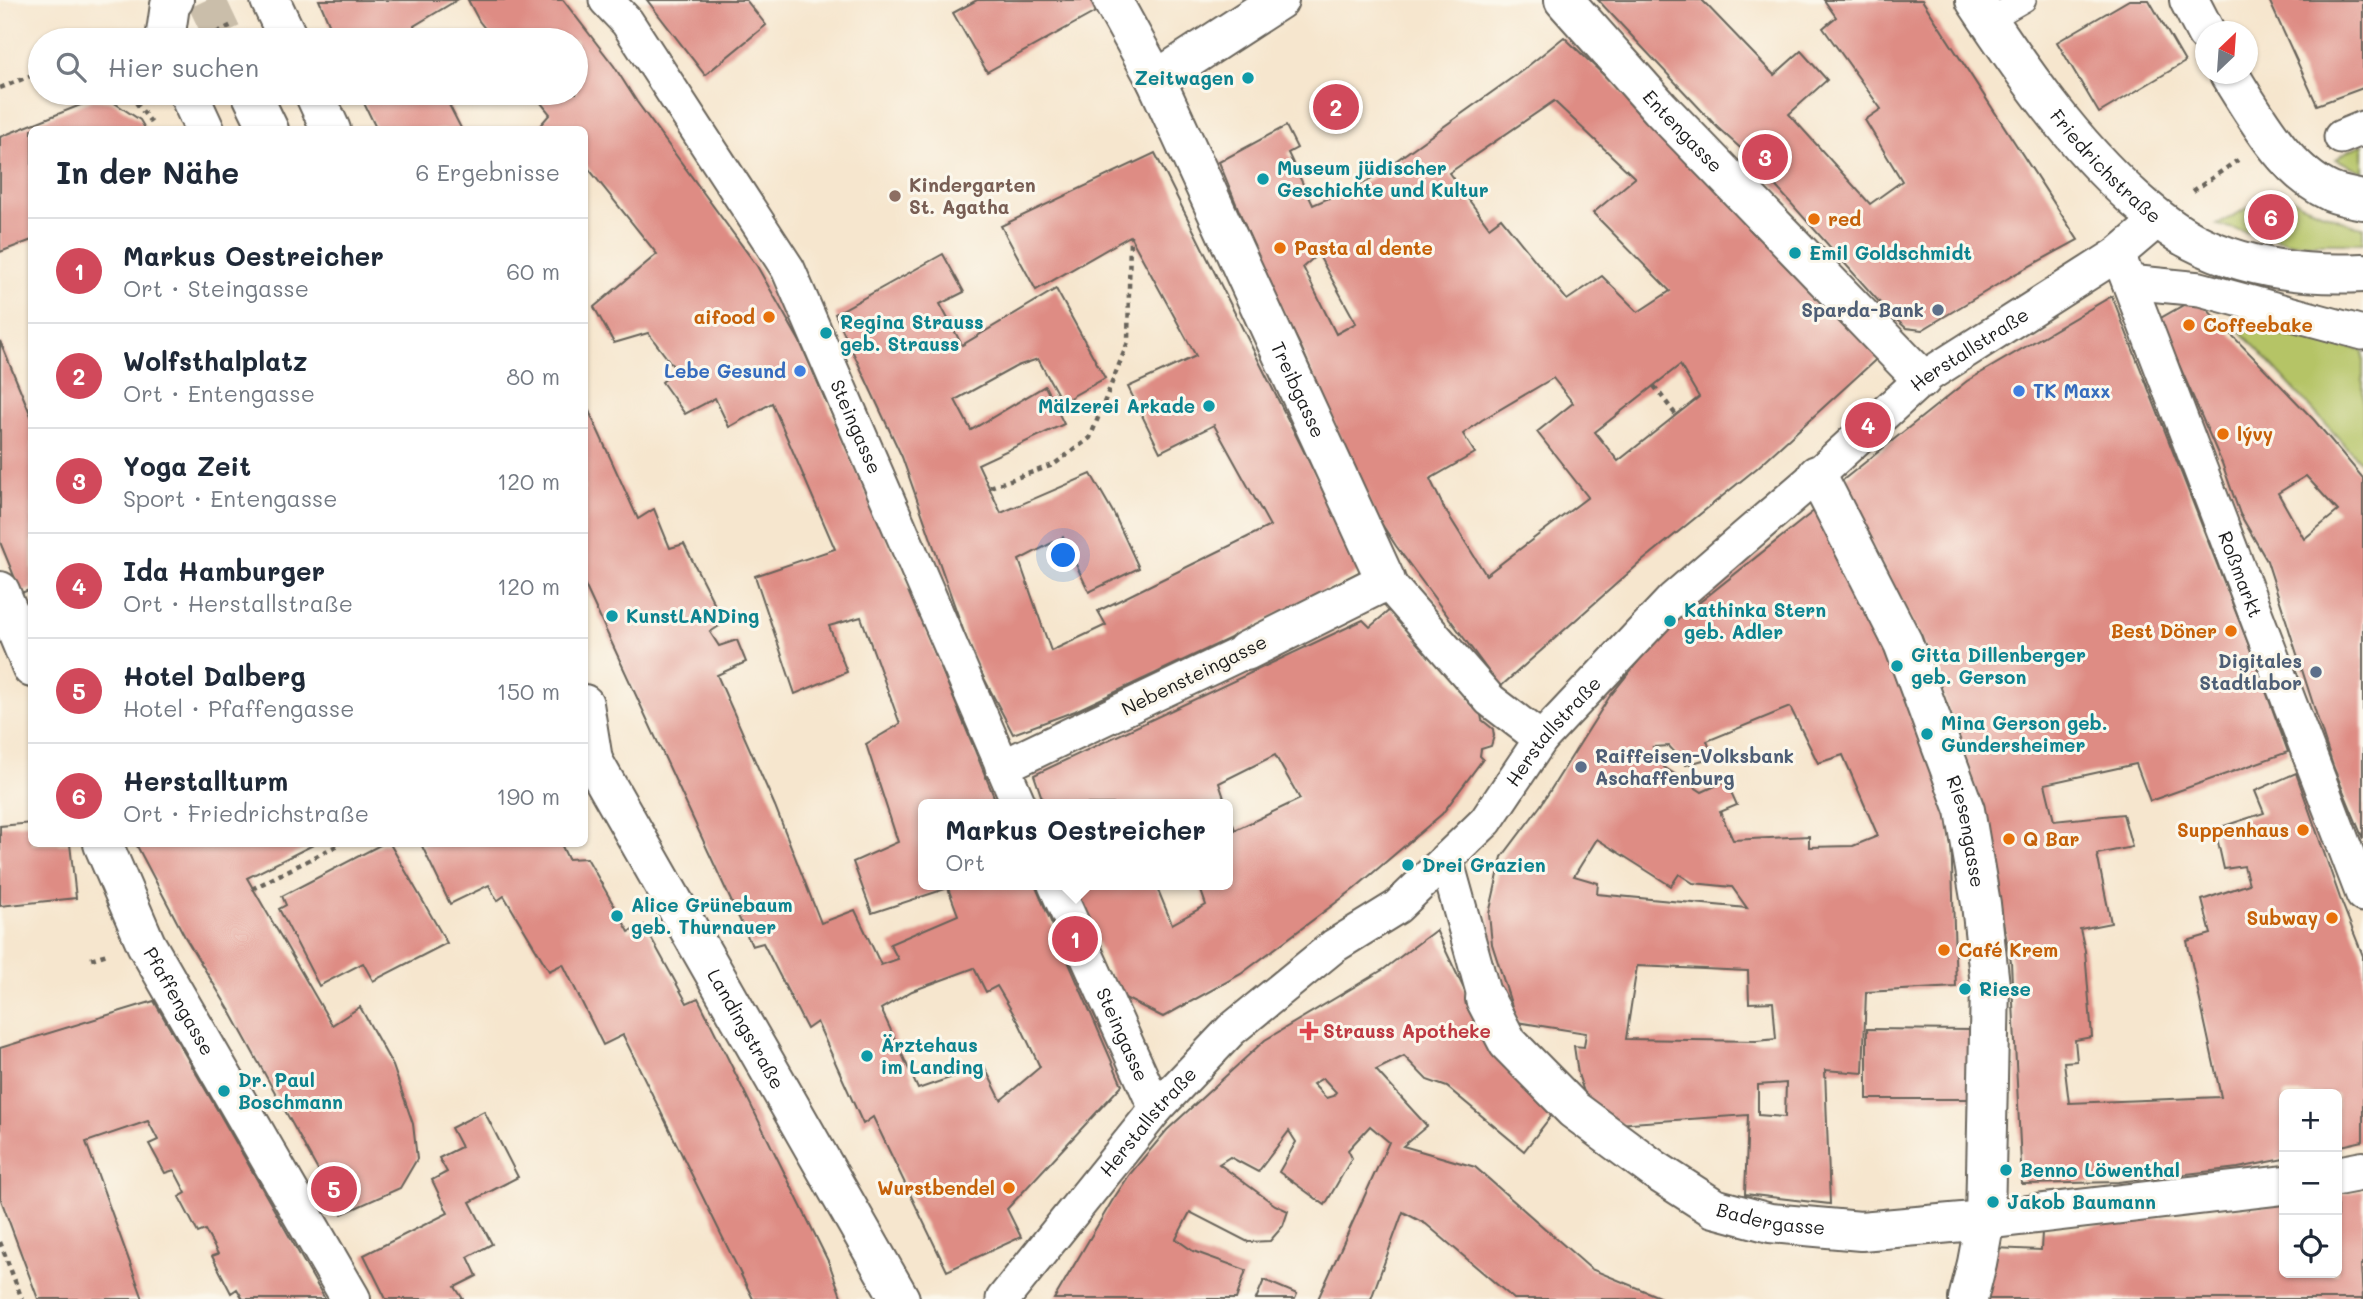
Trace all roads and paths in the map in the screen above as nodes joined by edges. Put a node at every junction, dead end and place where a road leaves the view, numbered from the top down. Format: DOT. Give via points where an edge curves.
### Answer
graph roads {
  1 [pos="174,0"];
  2 [pos="270,0"];
  3 [pos="606,0"];
  4 [pos="1112,0"];
  5 [pos="1279,0"];
  6 [pos="1564,0"];
  7 [pos="2024,0"];
  8 [pos="2189,0"];
  9 [pos="1982,10"];
  10 [pos="2200,21"];
  11 [pos="167,28"];
  12 [pos="283,28"];
  13 [pos="28,77"];
  14 [pos="1156,79"];
  15 [pos="2235,84"];
  16 [pos="0,88"];
  17 [pos="138,105"];
  18 [pos="193,105"];
  19 [pos="257,105"];
  20 [pos="320,105"];
  21 [pos="153,126"];
  22 [pos="203,126"];
  23 [pos="266,126"];
  24 [pos="329,126"];
  25 [pos="2270,138"];
  26 [pos="2363,200"];
  27 [pos="2158,220"];
  28 [pos="1130,236"];
  29 [pos="2123,268"];
  30 [pos="2363,272"];
  31 [pos="2363,333"];
  32 [pos="1922,379"];
  33 [pos="1654,386"];
  34 [pos="1676,415"];
  35 [pos="1817,475"];
  36 [pos="990,487"];
  37 [pos="1386,581"];
  38 [pos="0,591"];
  39 [pos="1246,651"];
  40 [pos="28,658"];
  41 [pos="1541,739"];
  42 [pos="588,755"];
  43 [pos="1002,767"];
  44 [pos="1017,799"];
  45 [pos="104,847"];
  46 [pos="334,847"];
  47 [pos="1446,859"];
  48 [pos="252,889"];
  49 [pos="1057,890"];
  50 [pos="2363,895"];
  51 [pos="1485,999"];
  52 [pos="1156,1109"];
  53 [pos="2363,1171"];
  54 [pos="2342,1175"];
  55 [pos="2279,1186"];
  56 [pos="1985,1220"];
  57 [pos="0,1242"];
  58 [pos="22,1299"];
  59 [pos="351,1299"];
  60 [pos="901,1299"];
  61 [pos="1003,1299"];
  62 [pos="1968,1299"];
  1 -- 11 [label="street"];
  2 -- 12 [label="street"];
  3 -- 43 [label="street, Steingasse" via="627,22 788,269"];
  4 -- 14 [label="street, Treibgasse"];
  5 -- 14 [label="street"];
  6 -- 32 [label="street, Entengasse" via="1654,113"];
  7 -- 9 [label="lane"];
  8 -- 10 [label="street"];
  9 -- 27 [label="street, Friedrichstraße" via="2078,141 2104,172"];
  13 -- 16 [label="path"];
  14 -- 37 [label="street, Treibgasse"];
  15 -- 25 [label="street"];
  17 -- 21 [label="path"];
  18 -- 22 [label="street"];
  19 -- 23 [label="street"];
  20 -- 24 [label="street"];
  25 -- 26 [label="street" via="2306,175 2332,192"];
  25 -- 27 [label="path"];
  27 -- 29 [label="street, Herstallstraße"];
  27 -- 30 [label="street, Friedrichstraße" via="2189,240 2252,264 2282,270"];
  28 -- 36 [label="path" via="1128,342 1090,438 1053,465"];
  29 -- 31 [label="street"];
  29 -- 32 [label="street, Herstallstraße"];
  29 -- 50 [label="street, Roßmarkt"];
  32 -- 35 [label="street, Herstallstraße"];
  33 -- 34 [label="path"];
  35 -- 41 [label="street, Herstallstraße" via="1673,599"];
  35 -- 56 [label="street, Riesengasse" via="1903,643 1965,810 1990,985"];
  37 -- 39 [label="street, Nebensteingasse"];
  37 -- 41 [label="street, Treibgasse" via="1490,700"];
  38 -- 40 [label="street"];
  39 -- 43 [label="street, Nebensteingasse"];
  41 -- 47 [label="street, Herstallstraße" via="1486,821"];
  42 -- 60 [label="street, Landingstraße"];
  43 -- 44 [label="street, Steingasse"];
  45 -- 59 [label="street, Pfaffengasse" via="146,944"];
  46 -- 48 [label="path"];
  47 -- 51 [label="street, Badergasse"];
  47 -- 52 [label="street, Herstallstraße" via="1397,907 1334,946 1231,1030"];
  49 -- 52 [label="street, Steingasse"];
  51 -- 56 [label="street, Badergasse" via="1507,1043 1574,1110 1714,1208 1770,1223 1861,1231"];
  52 -- 61 [label="street, Herstallstraße"];
  53 -- 54 [label="street"];
  55 -- 56 [label="street, Badergasse"];
  56 -- 62 [label="street, Riesengasse"];
  57 -- 58 [label="path"];
}
